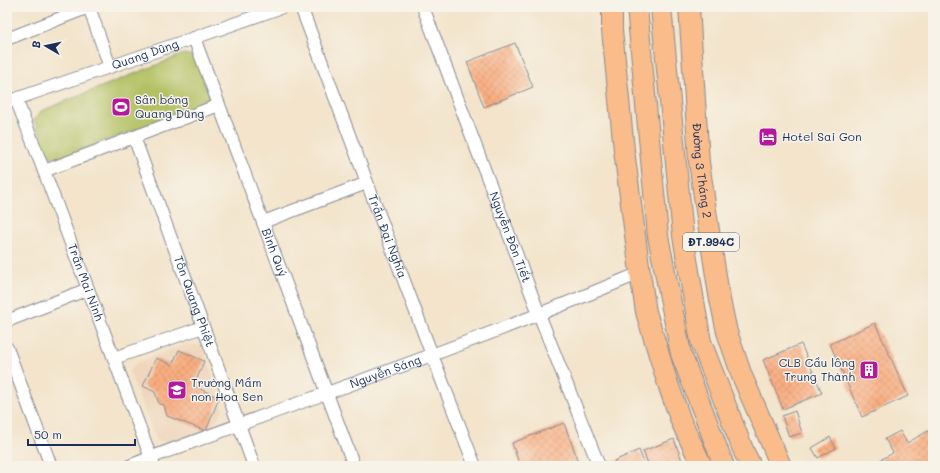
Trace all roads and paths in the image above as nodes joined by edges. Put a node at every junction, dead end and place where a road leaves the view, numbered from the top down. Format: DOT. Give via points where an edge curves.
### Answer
graph roads {
  1 [pos="89,7"];
  2 [pos="282,7"];
  3 [pos="301,7"];
  4 [pos="424,7"];
  5 [pos="612,7"];
  6 [pos="637,7"];
  7 [pos="661,7"];
  8 [pos="689,7"];
  9 [pos="194,38"];
  10 [pos="7,39"];
  11 [pos="110,67"];
  12 [pos="12,101"];
  13 [pos="220,105"];
  14 [pos="134,137"];
  15 [pos="44,171"];
  16 [pos="367,183"];
  17 [pos="263,222"];
  18 [pos="640,273"];
  19 [pos="88,289"];
  20 [pos="539,314"];
  21 [pos="7,321"];
  22 [pos="203,327"];
  23 [pos="7,348"];
  24 [pos="432,355"];
  25 [pos="114,358"];
  26 [pos="742,376"];
  27 [pos="719,387"];
  28 [pos="327,393"];
  29 [pos="239,425"];
  30 [pos="152,462"];
  31 [pos="51,466"];
  32 [pos="129,466"];
  33 [pos="254,466"];
  34 [pos="354,466"];
  35 [pos="475,466"];
  36 [pos="599,466"];
  37 [pos="702,466"];
  38 [pos="724,466"];
  39 [pos="751,466"];
  40 [pos="780,466"];
  1 -- 10 [label="street"];
  1 -- 11 [label="street"];
  2 -- 9 [label="street, Quang Dũng"];
  3 -- 16 [label="street, Trần Đại Nghĩa"];
  4 -- 20 [label="street, Nguyễn Đôn Tiết"];
  5 -- 18 [label="main road" via="623,143"];
  6 -- 38 [label="main road" via="658,236 681,354"];
  7 -- 27 [label="main road, Đường 3 Tháng 2 / ĐT.994C" via="683,236 702,342"];
  8 -- 26 [label="main road, Đường 3 Tháng 2 / ĐT.994C" via="699,162 719,295 727,332"];
  9 -- 11 [label="street, Quang Dũng"];
  9 -- 13 [label="street, Bình Quý"];
  11 -- 12 [label="street, Quang Dũng"];
  12 -- 15 [label="street, Trần Mai Ninh"];
  13 -- 14 [label="street"];
  13 -- 17 [label="street, Bình Quý"];
  14 -- 15 [label="street"];
  14 -- 22 [label="street, Tôn Quang Phiệt"];
  15 -- 19 [label="street, Trần Mai Ninh"];
  16 -- 17 [label="street"];
  16 -- 24 [label="street, Trần Đại Nghĩa"];
  17 -- 28 [label="street, Bình Quý"];
  18 -- 20 [label="street, Nguyễn Sáng"];
  18 -- 37 [label="main road" via="646,312 667,381 681,421"];
  19 -- 21 [label="street"];
  19 -- 25 [label="street, Trần Mai Ninh"];
  20 -- 24 [label="street, Nguyễn Sáng"];
  20 -- 36 [label="street, Nguyễn Đôn Tiết"];
  22 -- 25 [label="street"];
  22 -- 29 [label="street, Tôn Quang Phiệt"];
  23 -- 31 [label="street"];
  24 -- 28 [label="street, Nguyễn Sáng"];
  24 -- 35 [label="street, Trần Đại Nghĩa"];
  25 -- 30 [label="street, Trần Mai Ninh"];
  26 -- 27 [label="main road"];
  26 -- 40 [label="main road, Đường 3 Tháng 2 / ĐT.994C"];
  27 -- 39 [label="main road, Đường 3 Tháng 2 / ĐT.994C"];
  28 -- 29 [label="street, Nguyễn Sáng"];
  28 -- 34 [label="street, Bình Quý"];
  29 -- 30 [label="street, Nguyễn Sáng"];
  29 -- 33 [label="street, Tôn Quang Phiệt"];
  30 -- 32 [label="street, Nguyễn Sáng"];
}
